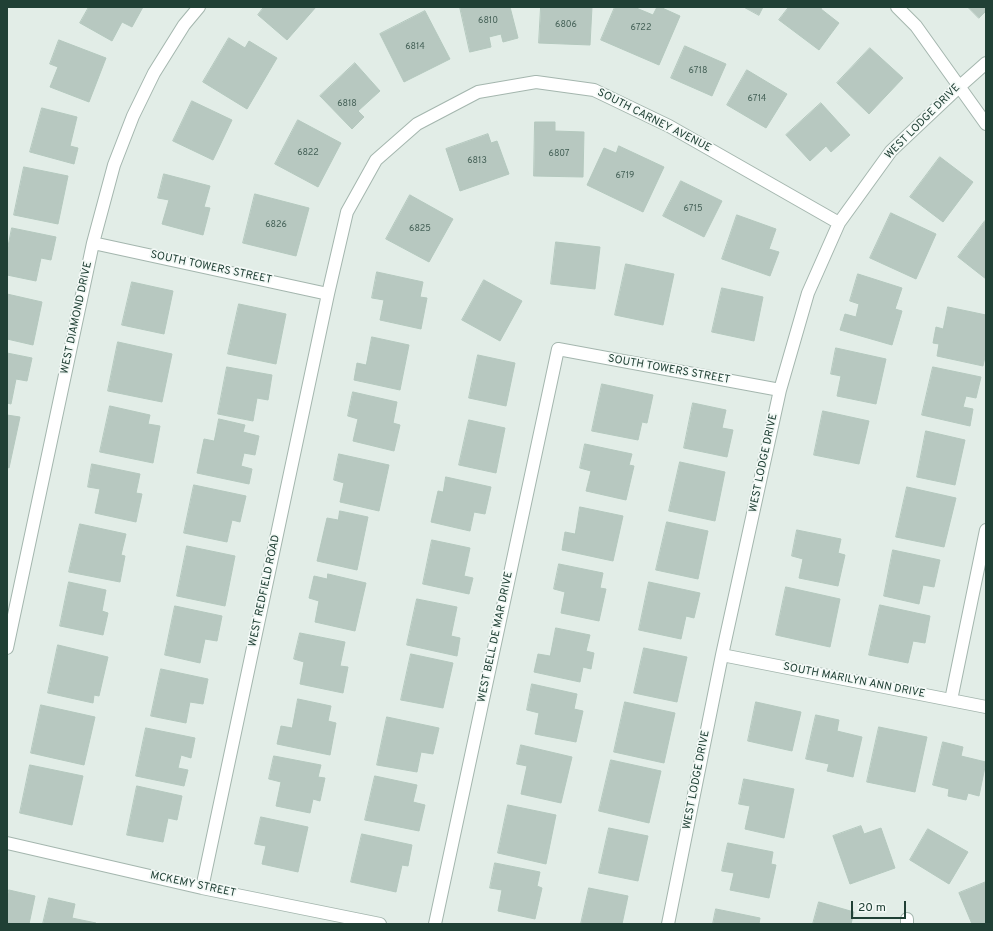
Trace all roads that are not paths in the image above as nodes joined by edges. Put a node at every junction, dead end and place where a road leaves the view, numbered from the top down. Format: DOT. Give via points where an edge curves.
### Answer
graph roads {
  1 [pos="199,7"];
  2 [pos="897,7"];
  3 [pos="986,63"];
  4 [pos="959,87"];
  5 [pos="986,124"];
  6 [pos="839,223"];
  7 [pos="93,243"];
  8 [pos="328,294"];
  9 [pos="558,349"];
  10 [pos="780,390"];
  11 [pos="986,530"];
  12 [pos="7,648"];
  13 [pos="722,655"];
  14 [pos="951,700"];
  15 [pos="986,707"];
  16 [pos="7,843"];
  17 [pos="202,888"];
  18 [pos="380,924"];
  19 [pos="435,924"];
  20 [pos="668,924"];
  1 -- 7 [label="street, WEST DIAMOND DRIVE" via="184,25 154,73 133,116 114,165"];
  2 -- 4 [label="street" via="916,26"];
  3 -- 4 [label="street, WEST LODGE DRIVE"];
  4 -- 5 [label="street"];
  4 -- 6 [label="street, WEST LODGE DRIVE" via="891,151"];
  6 -- 8 [label="street, SOUTH CARNEY AVENUE" via="669,126 594,90 536,82 478,92 417,124 376,160 347,212"];
  6 -- 10 [label="street, WEST LODGE DRIVE" via="808,293"];
  7 -- 8 [label="street, SOUTH TOWERS STREET"];
  7 -- 12 [label="street, WEST DIAMOND DRIVE"];
  8 -- 17 [label="street, WEST REDFIELD ROAD"];
  9 -- 10 [label="street, SOUTH TOWERS STREET"];
  9 -- 19 [label="street, WEST BELL DE MAR DRIVE"];
  10 -- 13 [label="street, WEST LODGE DRIVE"];
  11 -- 14 [label="street"];
  13 -- 14 [label="street, SOUTH MARILYN ANN DRIVE"];
  13 -- 20 [label="street, WEST LODGE DRIVE"];
  14 -- 15 [label="street, SOUTH MARILYN ANN DRIVE"];
  16 -- 17 [label="street, MCKEMY STREET"];
  17 -- 18 [label="street, MCKEMY STREET"];
}
